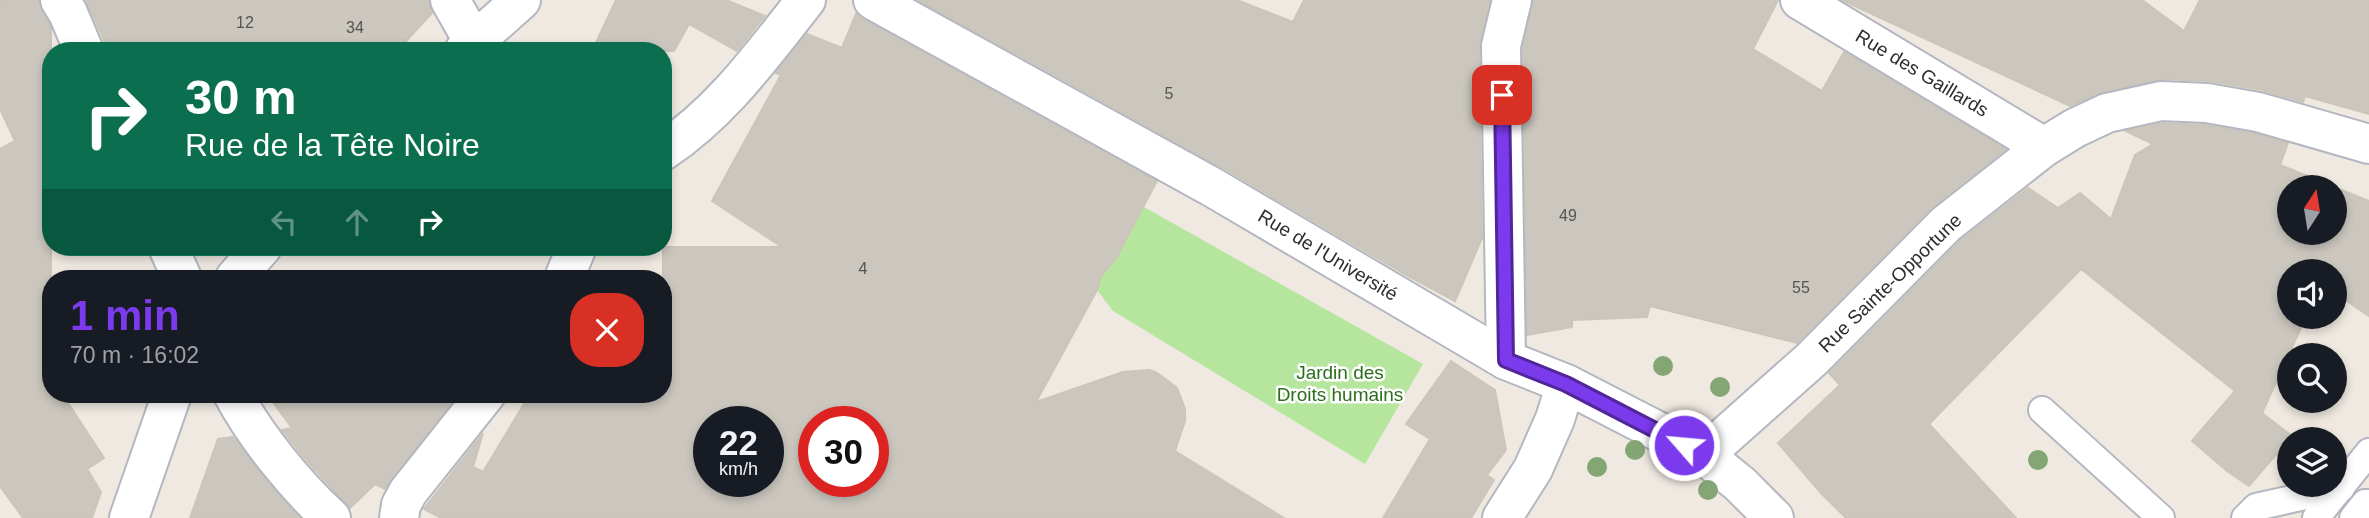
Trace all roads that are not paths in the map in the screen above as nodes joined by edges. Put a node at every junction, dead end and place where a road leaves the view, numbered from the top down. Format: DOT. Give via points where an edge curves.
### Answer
graph roads {
  1 [pos="60,0"];
  2 [pos="450,0"];
  3 [pos="521,0"];
  4 [pos="806,0"];
  5 [pos="873,0"];
  6 [pos="1512,0"];
  7 [pos="1800,0"];
  8 [pos="81,42"];
  9 [pos="469,42"];
  10 [pos="478,42"];
  11 [pos="2369,144"];
  12 [pos="672,145"];
  13 [pos="2044,147"];
  14 [pos="254,256"];
  15 [pos="242,270"];
  16 [pos="1506,360"];
  17 [pos="1566,384"];
  18 [pos="169,403"];
  19 [pos="239,403"];
  20 [pos="479,403"];
  21 [pos="2042,410"];
  22 [pos="2369,452"];
  23 [pos="1704,455"];
  24 [pos="2347,480"];
  25 [pos="2301,497"];
  26 [pos="2334,497"];
  27 [pos="2369,503"];
  28 [pos="129,518"];
  29 [pos="331,518"];
  30 [pos="399,518"];
  31 [pos="1502,518"];
  32 [pos="1774,518"];
  33 [pos="2161,518"];
  34 [pos="2245,518"];
  35 [pos="2316,518"];
  36 [pos="2353,518"];
  1 -- 8 [label="street"];
  2 -- 9 [label="street"];
  3 -- 10 [label="street"];
  4 -- 12 [label="street" via="739,85"];
  5 -- 16 [label="street, Rue de l'Université" via="1212,187"];
  6 -- 16 [label="street" via="1501,46"];
  7 -- 13 [label="street, Rue des Gaillards"];
  11 -- 13 [label="street, Rue Sainte-Opportune" via="2258,112 2161,101 2107,113"];
  13 -- 23 [label="street, Rue Sainte-Opportune" via="1946,225 1812,359"];
  14 -- 15 [label="street"];
  16 -- 17 [label="street, Rue de l'Université"];
  17 -- 23 [label="street, Rue de l'Université"];
  17 -- 31 [label="street" via="1533,469"];
  18 -- 28 [label="street"];
  19 -- 29 [label="street" via="269,447"];
  20 -- 30 [label="street" via="408,492"];
  21 -- 33 [label="lane"];
  22 -- 24 [label="lane"];
  23 -- 32 [label="street, Rue de l'Université"];
  25 -- 34 [label="lane" via="2256,507"];
  26 -- 35 [label="lane"];
  27 -- 36 [label="lane"];
}
